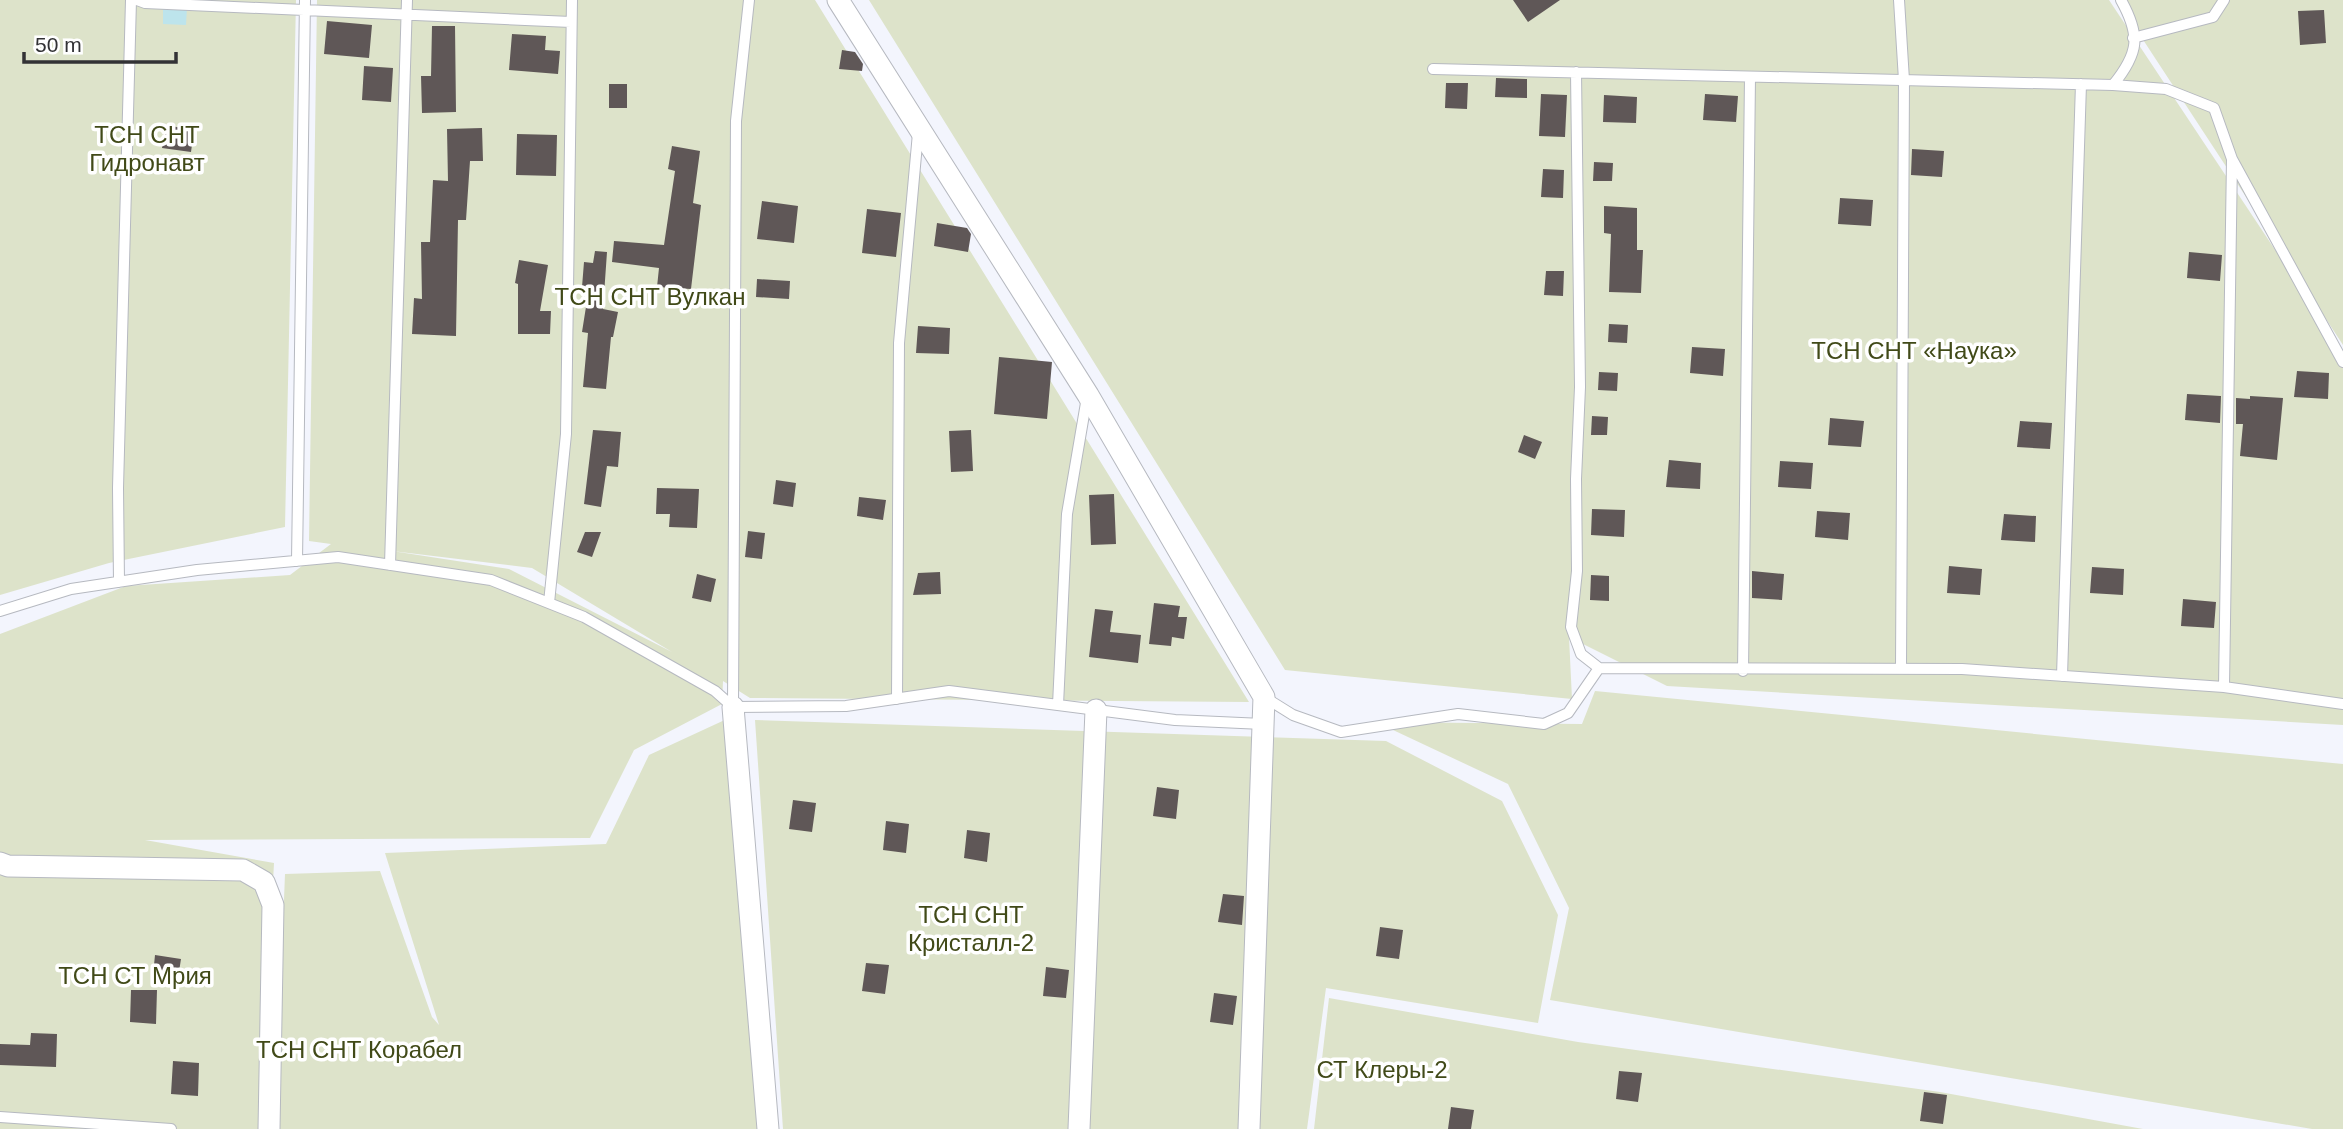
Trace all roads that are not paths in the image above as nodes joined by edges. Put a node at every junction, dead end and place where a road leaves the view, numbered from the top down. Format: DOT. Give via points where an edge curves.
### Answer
graph roads {
  1 [pos="131,0"];
  2 [pos="137,0"];
  3 [pos="407,0"];
  4 [pos="572,0"];
  5 [pos="749,0"];
  6 [pos="838,0"];
  7 [pos="1899,0"];
  8 [pos="2121,0"];
  9 [pos="2224,0"];
  10 [pos="305,4"];
  11 [pos="407,16"];
  12 [pos="571,22"];
  13 [pos="2133,38"];
  14 [pos="1433,69"];
  15 [pos="1576,72"];
  16 [pos="1750,76"];
  17 [pos="1904,80"];
  18 [pos="2081,84"];
  19 [pos="2113,85"];
  20 [pos="919,127"];
  21 [pos="2232,159"];
  22 [pos="2343,362"];
  23 [pos="1087,395"];
  24 [pos="297,561"];
  25 [pos="390,565"];
  26 [pos="119,582"];
  27 [pos="549,603"];
  28 [pos="0,611"];
  29 [pos="1599,668"];
  30 [pos="1901,669"];
  31 [pos="1743,671"];
  32 [pos="2062,676"];
  33 [pos="2224,687"];
  34 [pos="1264,697"];
  35 [pos="897,699"];
  36 [pos="2343,704"];
  37 [pos="1058,705"];
  38 [pos="733,707"];
  39 [pos="1096,710"];
  40 [pos="1263,723"];
  41 [pos="0,863"];
  42 [pos="0,1117"];
  43 [pos="171,1129"];
  44 [pos="270,1129"];
  45 [pos="768,1129"];
  46 [pos="1079,1129"];
  47 [pos="1249,1129"];
  1 -- 26 [label="lane"];
  2 -- 10 [label="lane"];
  3 -- 11 [label="lane"];
  4 -- 12 [label="lane"];
  5 -- 38 [label="lane" via="736,121"];
  6 -- 20 [label="street"];
  7 -- 17 [label="lane"];
  8 -- 13 [label="lane" via="2134,25"];
  9 -- 13 [label="lane" via="2213,18"];
  10 -- 11 [label="lane"];
  10 -- 24 [label="lane"];
  11 -- 12 [label="lane"];
  11 -- 25 [label="lane"];
  12 -- 27 [label="lane" via="566,434"];
  13 -- 19 [label="lane" via="2131,63"];
  14 -- 15 [label="lane"];
  15 -- 16 [label="lane"];
  15 -- 29 [label="lane" via="1580,387 1577,571 1571,627 1581,654"];
  16 -- 17 [label="lane"];
  16 -- 31 [label="lane"];
  17 -- 18 [label="lane"];
  17 -- 30 [label="lane"];
  18 -- 19 [label="lane"];
  18 -- 32 [label="lane"];
  19 -- 21 [label="lane" via="2166,89 2214,108"];
  20 -- 23 [label="street"];
  20 -- 35 [label="lane" via="899,343"];
  21 -- 22 [label="lane"];
  21 -- 33 [label="lane"];
  23 -- 34 [label="street"];
  23 -- 37 [label="lane" via="1067,514"];
  24 -- 25 [label="lane" via="338,557"];
  24 -- 26 [label="lane"];
  25 -- 27 [label="lane" via="491,580"];
  26 -- 28 [label="lane" via="71,589"];
  27 -- 38 [label="lane" via="715,691"];
  29 -- 31 [label="lane"];
  29 -- 34 [label="lane" via="1567,713 1544,724 1458,714 1341,732 1293,715"];
  30 -- 31 [label="lane"];
  30 -- 32 [label="lane"];
  32 -- 33 [label="lane"];
  33 -- 36 [label="lane"];
  34 -- 40 [label="street"];
  35 -- 37 [label="lane" via="948,691"];
  35 -- 38 [label="lane" via="846,706"];
  37 -- 39 [label="lane"];
  38 -- 45 [label="street"];
  39 -- 40 [label="lane" via="1175,720"];
  39 -- 46 [label="street"];
  40 -- 47 [label="street"];
  41 -- 44 [label="street" via="243,870 264,882 273,905"];
  42 -- 43 [label="lane"];
}
